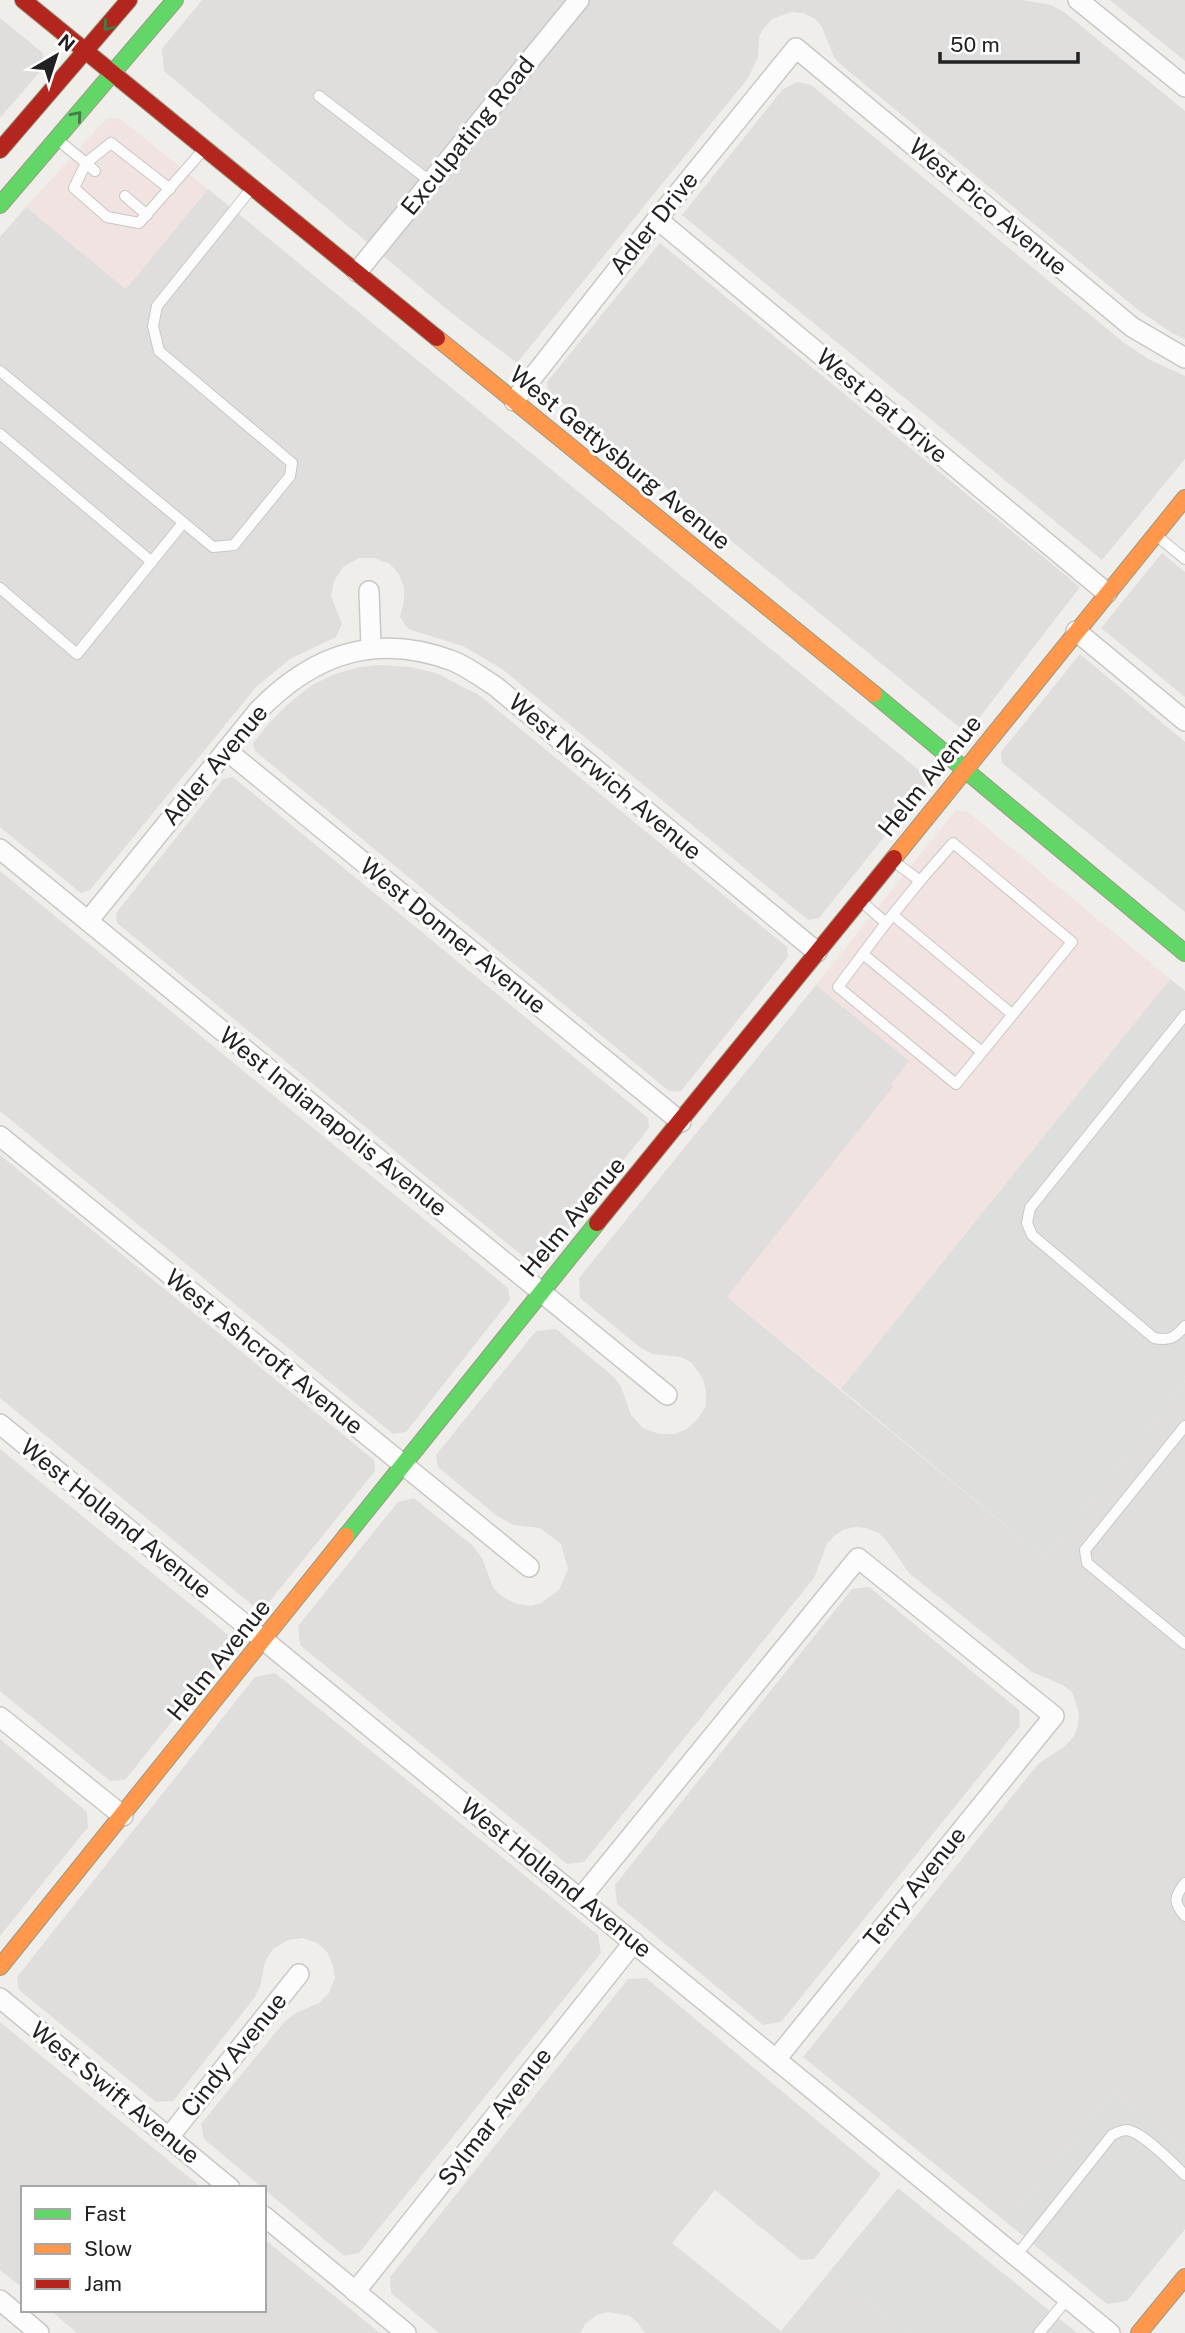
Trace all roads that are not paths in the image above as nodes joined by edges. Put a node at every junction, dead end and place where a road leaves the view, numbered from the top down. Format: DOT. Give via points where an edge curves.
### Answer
graph roads {
  1 [pos="23,0"];
  2 [pos="129,0"];
  3 [pos="175,0"];
  4 [pos="579,0"];
  5 [pos="1078,0"];
  6 [pos="41,6"];
  7 [pos="796,48"];
  8 [pos="86,52"];
  9 [pos="114,75"];
  10 [pos="1185,87"];
  11 [pos="319,96"];
  12 [pos="57,139"];
  13 [pos="205,148"];
  14 [pos="0,150"];
  15 [pos="86,163"];
  16 [pos="95,171"];
  17 [pos="431,182"];
  18 [pos="253,187"];
  19 [pos="170,189"];
  20 [pos="125,196"];
  21 [pos="0,205"];
  22 [pos="147,215"];
  23 [pos="657,219"];
  24 [pos="357,272"];
  25 [pos="1185,358"];
  26 [pos="0,371"];
  27 [pos="514,401"];
  28 [pos="0,434"];
  29 [pos="1185,498"];
  30 [pos="183,523"];
  31 [pos="1156,535"];
  32 [pos="1185,559"];
  33 [pos="152,562"];
  34 [pos="0,588"];
  35 [pos="369,591"];
  36 [pos="1107,593"];
  37 [pos="1076,631"];
  38 [pos="371,647"];
  39 [pos="1185,722"];
  40 [pos="226,750"];
  41 [pos="965,769"];
  42 [pos="0,849"];
  43 [pos="891,860"];
  44 [pos="920,881"];
  45 [pos="859,900"];
  46 [pos="890,919"];
  47 [pos="88,921"];
  48 [pos="817,952"];
  49 [pos="1185,953"];
  50 [pos="863,954"];
  51 [pos="1012,1014"];
  52 [pos="1185,1015"];
  53 [pos="982,1052"];
  54 [pos="681,1122"];
  55 [pos="0,1136"];
  56 [pos="540,1292"];
  57 [pos="1185,1326"];
  58 [pos="667,1395"];
  59 [pos="0,1424"];
  60 [pos="1185,1426"];
  61 [pos="402,1466"];
  62 [pos="529,1567"];
  63 [pos="264,1640"];
  64 [pos="1185,1644"];
  65 [pos="0,1717"];
  66 [pos="123,1816"];
  67 [pos="1185,1883"];
  68 [pos="580,1899"];
  69 [pos="1185,1916"];
  70 [pos="634,1942"];
  71 [pos="0,1967"];
  72 [pos="299,1974"];
  73 [pos="0,1998"];
  74 [pos="777,2059"];
  75 [pos="169,2137"];
  76 [pos="1185,2175"];
  77 [pos="228,2186"];
  78 [pos="266,2218"];
  79 [pos="1016,2256"];
  80 [pos="1185,2277"];
  81 [pos="355,2292"];
  82 [pos="1068,2298"];
  83 [pos="0,2300"];
  84 [pos="25,2329"];
  85 [pos="406,2333"];
  86 [pos="1039,2333"];
  87 [pos="1110,2333"];
  88 [pos="1139,2333"];
  1 -- 6 [label="street, West Gettysburg Avenue"];
  2 -- 8 [label="street, one-way"];
  3 -- 9 [label="street"];
  4 -- 17 [label="street, Exculpating Road"];
  5 -- 10 [label="street"];
  6 -- 8 [label="street, West Gettysburg Avenue"];
  7 -- 23 [label="street, Adler Drive"];
  7 -- 25 [label="street, West Pico Avenue" via="1132,327"];
  8 -- 9 [label="street, West Gettysburg Avenue"];
  8 -- 14 [label="street"];
  12 -- 9 [label="street, one-way"];
  9 -- 13 [label="street, West Gettysburg Avenue"];
  11 -- 17 [label="lane"];
  12 -- 15 [label="lane"];
  12 -- 21 [label="street"];
  13 -- 18 [label="street, West Gettysburg Avenue"];
  13 -- 19 [label="lane"];
  15 -- 16 [label="lane"];
  15 -- 19 [label="lane" via="111,143"];
  15 -- 22 [label="lane" via="74,188 107,217 139,223"];
  17 -- 24 [label="street, Exculpating Road"];
  18 -- 24 [label="street, West Gettysburg Avenue"];
  18 -- 30 [label="lane" via="157,306 153,326 159,351 292,463 290,476 234,545 213,547"];
  19 -- 22 [label="lane"];
  20 -- 22 [label="lane"];
  23 -- 27 [label="street, Adler Drive"];
  23 -- 36 [label="street, West Pat Drive"];
  24 -- 27 [label="street, West Gettysburg Avenue"];
  26 -- 30 [label="lane"];
  27 -- 41 [label="street, West Gettysburg Avenue"];
  28 -- 33 [label="lane"];
  29 -- 31 [label="street, Helm Avenue"];
  30 -- 33 [label="lane"];
  31 -- 32 [label="lane"];
  31 -- 36 [label="street, Helm Avenue"];
  33 -- 34 [label="lane" via="77,654"];
  35 -- 38 [label="street"];
  36 -- 37 [label="street, Helm Avenue"];
  37 -- 39 [label="street"];
  37 -- 41 [label="street, Helm Avenue"];
  38 -- 40 [label="street, Adler Avenue" via="335,657 278,690"];
  38 -- 48 [label="street, West Norwich Avenue" via="411,649 455,662 495,686"];
  40 -- 47 [label="street, Adler Avenue"];
  40 -- 54 [label="street, West Donner Avenue"];
  41 -- 43 [label="street, Helm Avenue"];
  41 -- 49 [label="street, West Gettysburg Avenue"];
  42 -- 47 [label="street, West Indianapolis Avenue"];
  43 -- 44 [label="lane"];
  43 -- 45 [label="street, Helm Avenue"];
  44 -- 46 [label="lane"];
  44 -- 51 [label="lane" via="953,844 1072,942"];
  45 -- 46 [label="lane"];
  45 -- 48 [label="street, Helm Avenue"];
  46 -- 50 [label="lane"];
  46 -- 51 [label="lane"];
  47 -- 56 [label="street, West Indianapolis Avenue"];
  48 -- 54 [label="street, Helm Avenue"];
  50 -- 53 [label="lane"];
  50 -- 53 [label="lane" via="838,987 956,1084"];
  51 -- 53 [label="lane"];
  52 -- 57 [label="lane" via="1030,1208 1027,1223 1031,1236 1154,1338 1166,1341"];
  54 -- 56 [label="street, Helm Avenue"];
  55 -- 61 [label="street, West Ashcroft Avenue"];
  56 -- 58 [label="street, West Indianapolis Avenue"];
  56 -- 61 [label="street, Helm Avenue"];
  59 -- 63 [label="street, West Holland Avenue"];
  60 -- 64 [label="lane" via="1085,1550 1087,1563"];
  61 -- 62 [label="street, West Ashcroft Avenue"];
  61 -- 63 [label="street, Helm Avenue"];
  63 -- 66 [label="street, Helm Avenue"];
  63 -- 68 [label="street, West Holland Avenue"];
  65 -- 66 [label="street"];
  66 -- 71 [label="street, Helm Avenue"];
  67 -- 69 [label="lane" via="1175,1896"];
  68 -- 70 [label="street, West Holland Avenue"];
  68 -- 74 [label="street, Terry Avenue" via="858,1558 1054,1716"];
  70 -- 74 [label="street, West Holland Avenue"];
  70 -- 81 [label="street, Sylmar Avenue"];
  72 -- 75 [label="street, Cindy Avenue"];
  73 -- 75 [label="street, West Swift Avenue"];
  74 -- 79 [label="street, West Holland Avenue"];
  75 -- 77 [label="street, West Swift Avenue"];
  76 -- 79 [label="lane" via="1138,2135 1127,2130 1112,2135"];
  78 -- 81 [label="street"];
  79 -- 82 [label="street, West Holland Avenue"];
  80 -- 88 [label="street"];
  81 -- 85 [label="street"];
  82 -- 86 [label="lane"];
  82 -- 87 [label="street, West Holland Avenue"];
  83 -- 84 [label="street"];
}
